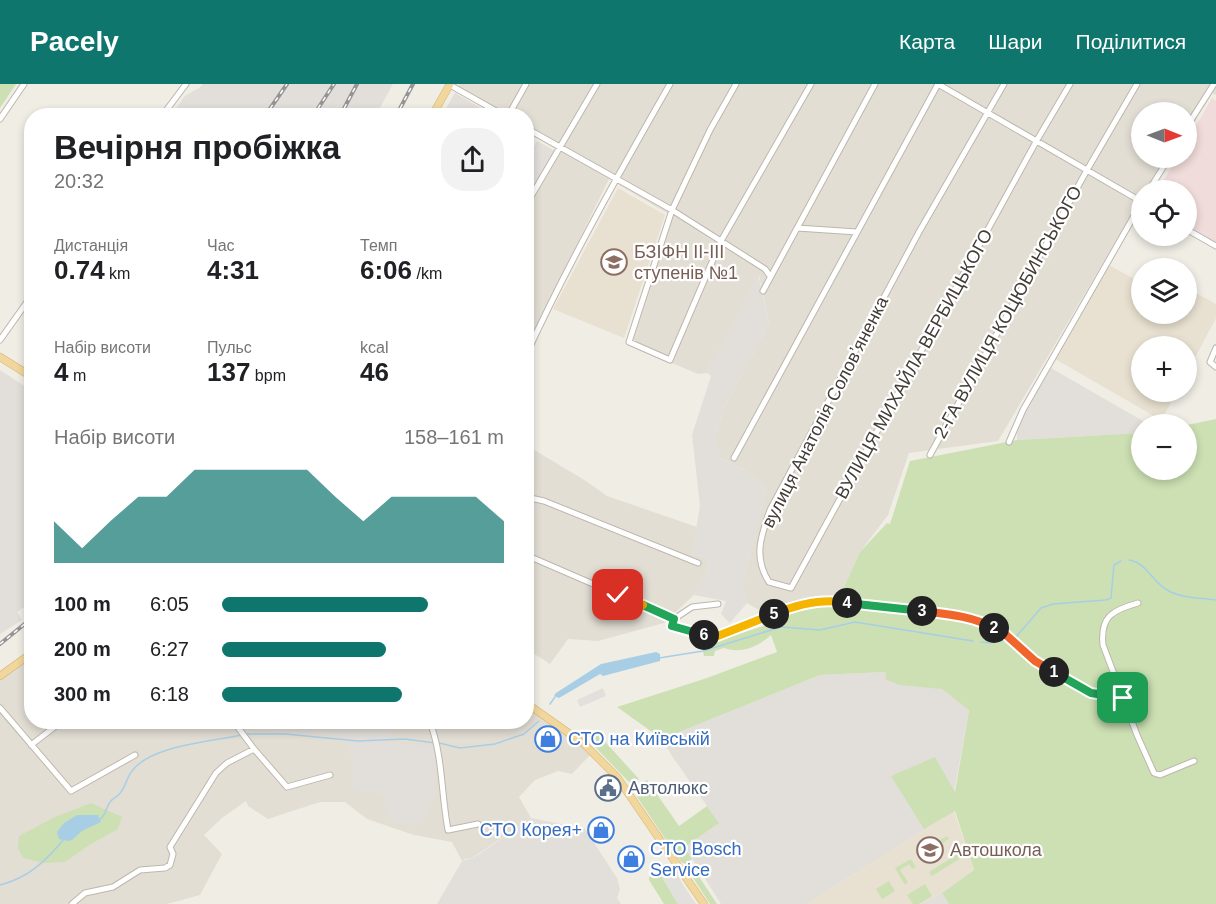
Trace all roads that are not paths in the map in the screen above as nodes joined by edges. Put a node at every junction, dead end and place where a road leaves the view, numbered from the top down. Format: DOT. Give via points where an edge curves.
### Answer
graph roads {
  1 [pos="24,84"];
  2 [pos="184,84"];
  3 [pos="450,84"];
  4 [pos="526,84"];
  5 [pos="597,84"];
  6 [pos="670,84"];
  7 [pos="736,84"];
  8 [pos="810,84"];
  9 [pos="875,84"];
  10 [pos="938,84"];
  11 [pos="1004,84"];
  12 [pos="1070,84"];
  13 [pos="1137,84"];
  14 [pos="1214,84"];
  15 [pos="168,108"];
  16 [pos="436,108"];
  17 [pos="492,108"];
  18 [pos="511,108"];
  19 [pos="1197,111"];
  20 [pos="987,113"];
  21 [pos="0,119"];
  22 [pos="534,133"];
  23 [pos="1037,140"];
  24 [pos="560,148"];
  25 [pos="1087,170"];
  26 [pos="616,178"];
  27 [pos="534,192"];
  28 [pos="1131,196"];
  29 [pos="672,210"];
  30 [pos="1131,221"];
  31 [pos="797,228"];
  32 [pos="857,232"];
  33 [pos="1197,235"];
  34 [pos="721,241"];
  35 [pos="1216,246"];
  36 [pos="770,276"];
  37 [pos="763,291"];
  38 [pos="24,307"];
  39 [pos="534,338"];
  40 [pos="0,340"];
  41 [pos="1216,348"];
  42 [pos="0,357"];
  43 [pos="1216,368"];
  44 [pos="24,372"];
  45 [pos="1009,442"];
  46 [pos="930,455"];
  47 [pos="734,458"];
  48 [pos="534,499"];
  49 [pos="534,558"];
  50 [pos="698,563"];
  51 [pos="791,588"];
  52 [pos="1138,603"];
  53 [pos="718,604"];
  54 [pos="674,619"];
  55 [pos="24,659"];
  56 [pos="0,676"];
  57 [pos="1123,698"];
  58 [pos="0,708"];
  59 [pos="534,709"];
  60 [pos="52,729"];
  61 [pos="238,729"];
  62 [pos="432,729"];
  63 [pos="31,745"];
  64 [pos="254,749"];
  65 [pos="135,755"];
  66 [pos="1194,761"];
  67 [pos="330,775"];
  68 [pos="478,824"];
  69 [pos="72,904"];
  70 [pos="704,904"];
  1 -- 21 [label="street"];
  2 -- 15 [label="street"];
  3 -- 16 [label="main road"];
  3 -- 17 [label="street"];
  4 -- 18 [label="street"];
  5 -- 24 [label="street"];
  6 -- 26 [label="street"];
  7 -- 29 [label="street"];
  8 -- 34 [label="street"];
  9 -- 31 [label="street"];
  10 -- 20 [label="street"];
  10 -- 32 [label="street"];
  11 -- 20 [label="street, вулиця Анатолія Соловʼяненка"];
  12 -- 23 [label="street, ВУЛИЦЯ МИХАЙЛА ВЕРБИЦЬКОГО"];
  13 -- 25 [label="street, 2-ГА ВУЛИЦЯ КОЦЮБИНСЬКОГО"];
  14 -- 19 [label="street"];
  20 -- 23 [label="street"];
  20 -- 51 [label="street, вулиця Анатолія Соловʼяненка" via="770,510 762,534 759,566 769,582"];
  22 -- 24 [label="street"];
  23 -- 25 [label="street"];
  23 -- 51 [label="street, ВУЛИЦЯ МИХАЙЛА ВЕРБИЦЬКОГО"];
  24 -- 26 [label="street"];
  24 -- 27 [label="street"];
  25 -- 28 [label="street"];
  25 -- 46 [label="street, 2-ГА ВУЛИЦЯ КОЦЮБИНСЬКОГО"];
  26 -- 29 [label="street"];
  26 -- 39 [label="street"];
  29 -- 34 [label="street"];
  29 -- 34 [label="street" via="629,342 670,360"];
  30 -- 45 [label="street" via="1023,410"];
  31 -- 32 [label="street"];
  31 -- 36 [label="street"];
  32 -- 47 [label="street"];
  33 -- 35 [label="street"];
  34 -- 36 [label="street"];
  36 -- 37 [label="street"];
  38 -- 40 [label="street"];
  41 -- 43 [label="street" via="1210,362"];
  42 -- 44 [label="main road"];
  48 -- 50 [label="street"];
  49 -- 54 [label="street"];
  52 -- 57 [label="street" via="1111,614 1103,628 1103,645"];
  53 -- 54 [label="street" via="692,607"];
  54 -- 57 [label="street" via="672,626 715,637 785,609 811,603 837,601 945,614 982,622 1005,634 1035,661 1080,688"];
  55 -- 56 [label="main road"];
  57 -- 66 [label="street" via="1154,773 1160,775"];
  58 -- 63 [label="street"];
  59 -- 70 [label="main road" via="593,752 617,777"];
  60 -- 63 [label="street"];
  61 -- 64 [label="street"];
  62 -- 68 [label="street" via="448,830"];
  63 -- 65 [label="street" via="71,791"];
  64 -- 67 [label="street" via="287,787"];
  64 -- 69 [label="street" via="216,773 170,846 170,865 140,870 113,887 85,893"];
}
